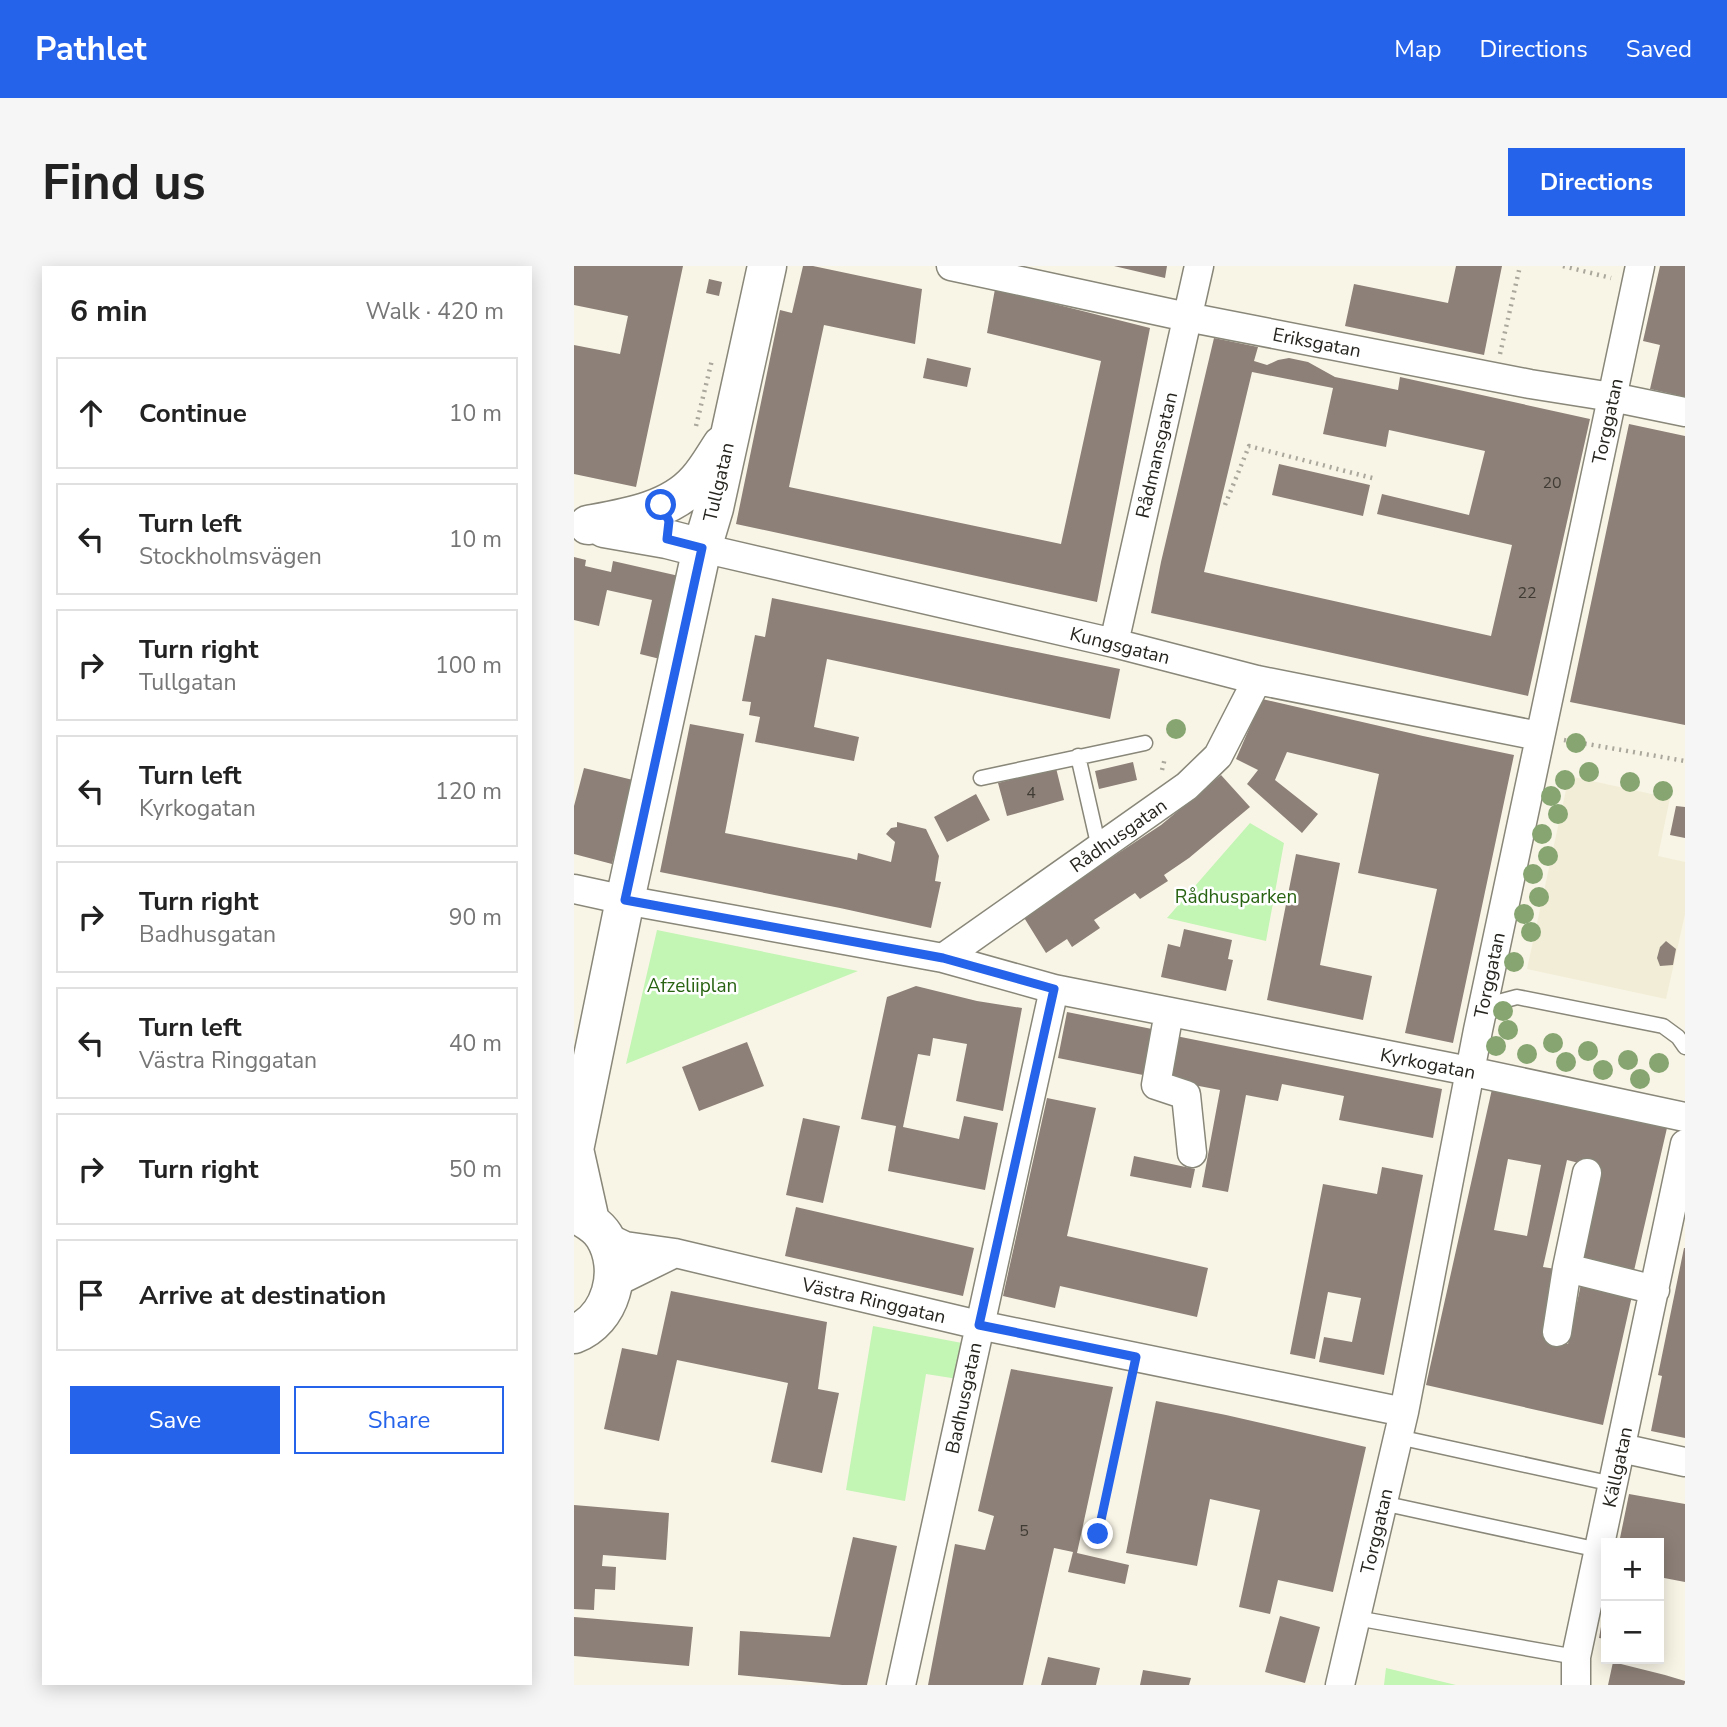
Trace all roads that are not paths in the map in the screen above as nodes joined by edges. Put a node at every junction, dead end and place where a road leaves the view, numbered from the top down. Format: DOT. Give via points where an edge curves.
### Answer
graph roads {
  1 [pos="767,266"];
  2 [pos="951,266"];
  3 [pos="1199,266"];
  4 [pos="1638,275"];
  5 [pos="1187,317"];
  6 [pos="1612,397"];
  7 [pos="1685,412"];
  8 [pos="711,435"];
  9 [pos="581,524"];
  10 [pos="702,548"];
  11 [pos="1114,643"];
  12 [pos="1258,680"];
  13 [pos="1539,736"];
  14 [pos="1145,743"];
  15 [pos="1078,756"];
  16 [pos="981,778"];
  17 [pos="1099,848"];
  18 [pos="574,889"];
  19 [pos="625,900"];
  20 [pos="943,958"];
  21 [pos="1054,989"];
  22 [pos="1170,1012"];
  23 [pos="1478,1030"];
  24 [pos="1685,1046"];
  25 [pos="1469,1071"];
  26 [pos="1685,1117"];
  27 [pos="1685,1144"];
  28 [pos="574,1150"];
  29 [pos="1192,1153"];
  30 [pos="1587,1173"];
  31 [pos="589,1224"];
  32 [pos="674,1253"];
  33 [pos="1567,1268"];
  34 [pos="614,1283"];
  35 [pos="1655,1290"];
  36 [pos="979,1325"];
  37 [pos="1557,1332"];
  38 [pos="574,1334"];
  39 [pos="1401,1424"];
  40 [pos="1621,1448"];
  41 [pos="1685,1462"];
  42 [pos="1614,1484"];
  43 [pos="1382,1503"];
  44 [pos="1600,1550"];
  45 [pos="1356,1618"];
  46 [pos="1576,1657"];
  47 [pos="901,1685"];
  48 [pos="1340,1685"];
  49 [pos="1576,1685"];
  1 -- 8 [label="street, Tullgatan"];
  2 -- 5 [label="street, Eriksgatan"];
  3 -- 5 [label="street, Rådmansgatan"];
  4 -- 6 [label="street, Torggatan"];
  5 -- 6 [label="street, Eriksgatan"];
  5 -- 11 [label="street, Rådmansgatan"];
  6 -- 7 [label="street, Eriksgatan"];
  6 -- 13 [label="street, Torggatan"];
  8 -- 9 [label="street" via="698,481 684,493 632,517"];
  8 -- 10 [label="street, Tullgatan" via="714,508"];
  9 -- 10 [label="street"];
  10 -- 11 [label="street, Kungsgatan"];
  10 -- 19 [label="street, Tullgatan"];
  11 -- 12 [label="street, Kungsgatan"];
  12 -- 13 [label="street, Kungsgatan"];
  12 -- 17 [label="street, Rådhusgatan" via="1218,756 1187,786"];
  13 -- 23 [label="street, Torggatan"];
  14 -- 15 [label="lane"];
  15 -- 16 [label="lane"];
  15 -- 17 [label="lane"];
  17 -- 20 [label="street, Rådhusgatan"];
  18 -- 19 [label="street, Kyrkogatan"];
  19 -- 20 [label="street, Kyrkogatan"];
  19 -- 28 [label="street, Tullgatan"];
  20 -- 21 [label="street, Kyrkogatan"];
  21 -- 22 [label="street, Kyrkogatan"];
  21 -- 36 [label="street, Badhusgatan"];
  22 -- 25 [label="street, Kyrkogatan"];
  22 -- 29 [label="street" via="1156,1085 1186,1095"];
  23 -- 24 [label="lane" via="1502,1001 1517,997 1664,1026"];
  23 -- 25 [label="street, Torggatan"];
  25 -- 26 [label="street, Kyrkogatan"];
  25 -- 39 [label="street, Torggatan"];
  27 -- 35 [label="street, Källgatan"];
  28 -- 31 [label="street, Tullgatan"];
  30 -- 33 [label="street"];
  31 -- 32 [label="street, Västra Ringgatan" via="625,1246"];
  31 -- 34 [label="street, Tullgatan" via="613,1258"];
  32 -- 34 [label="street"];
  32 -- 36 [label="street, Västra Ringgatan"];
  33 -- 35 [label="street"];
  33 -- 37 [label="street"];
  34 -- 38 [label="street" via="600,1314"];
  35 -- 40 [label="street, Källgatan"];
  36 -- 39 [label="street, Västra Ringgatan" via="1136,1357"];
  36 -- 47 [label="street, Badhusgatan"];
  39 -- 42 [label="lane"];
  39 -- 43 [label="street, Torggatan"];
  40 -- 41 [label="street"];
  40 -- 42 [label="street, Källgatan"];
  42 -- 44 [label="street, Källgatan"];
  43 -- 44 [label="lane"];
  43 -- 45 [label="street, Torggatan"];
  44 -- 46 [label="street, Källgatan"];
  45 -- 46 [label="lane"];
  45 -- 48 [label="street, Torggatan"];
  46 -- 49 [label="street, Källgatan"];
}
